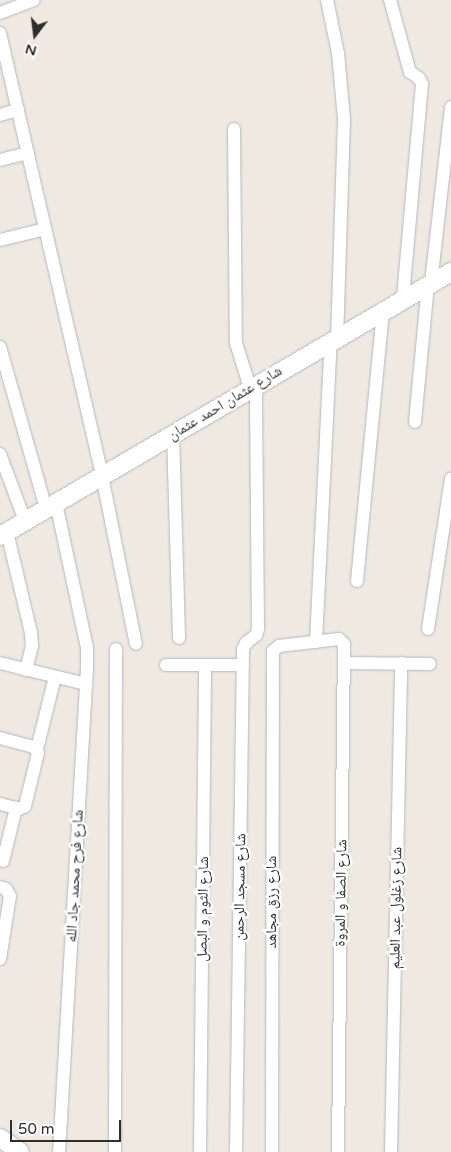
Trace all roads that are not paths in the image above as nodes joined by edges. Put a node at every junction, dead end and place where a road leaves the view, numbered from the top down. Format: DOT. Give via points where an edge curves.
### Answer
graph roads {
  1 [pos="33,0"];
  2 [pos="327,0"];
  3 [pos="390,0"];
  4 [pos="0,14"];
  5 [pos="0,33"];
  6 [pos="3,59"];
  7 [pos="451,107"];
  8 [pos="18,110"];
  9 [pos="0,115"];
  10 [pos="234,129"];
  11 [pos="28,153"];
  12 [pos="0,160"];
  13 [pos="45,229"];
  14 [pos="0,240"];
  15 [pos="451,272"];
  16 [pos="430,284"];
  17 [pos="403,299"];
  18 [pos="383,311"];
  19 [pos="334,338"];
  20 [pos="0,347"];
  21 [pos="253,387"];
  22 [pos="415,422"];
  23 [pos="173,434"];
  24 [pos="0,454"];
  25 [pos="102,476"];
  26 [pos="451,479"];
  27 [pos="51,506"];
  28 [pos="25,521"];
  29 [pos="3,534"];
  30 [pos="358,581"];
  31 [pos="428,629"];
  32 [pos="179,638"];
  33 [pos="316,642"];
  34 [pos="136,644"];
  35 [pos="116,649"];
  36 [pos="0,663"];
  37 [pos="344,663"];
  38 [pos="401,663"];
  39 [pos="166,664"];
  40 [pos="430,664"];
  41 [pos="205,665"];
  42 [pos="243,665"];
  43 [pos="26,670"];
  44 [pos="55,677"];
  45 [pos="86,684"];
  46 [pos="0,738"];
  47 [pos="37,749"];
  48 [pos="0,804"];
  49 [pos="16,808"];
  50 [pos="3,861"];
  51 [pos="0,887"];
  52 [pos="0,959"];
  53 [pos="0,1138"];
  54 [pos="20,1152"];
  55 [pos="59,1152"];
  56 [pos="115,1152"];
  57 [pos="200,1152"];
  58 [pos="236,1152"];
  59 [pos="272,1152"];
  60 [pos="338,1152"];
  61 [pos="391,1152"];
  1 -- 4 [label="street"];
  2 -- 19 [label="street" via="338,53 344,119"];
  3 -- 17 [label="street" via="410,72 422,84"];
  5 -- 6 [label="street"];
  6 -- 8 [label="street"];
  7 -- 16 [label="street"];
  8 -- 9 [label="street"];
  8 -- 11 [label="street"];
  10 -- 21 [label="street" via="235,331 238,352"];
  11 -- 12 [label="street"];
  11 -- 13 [label="street"];
  13 -- 14 [label="street"];
  13 -- 25 [label="street"];
  15 -- 16 [label="street, شارع عثمان احمد عثمان"];
  16 -- 17 [label="street, شارع عثمان احمد عثمان"];
  16 -- 22 [label="street"];
  17 -- 18 [label="street, شارع عثمان احمد عثمان"];
  18 -- 19 [label="street, شارع عثمان احمد عثمان"];
  18 -- 30 [label="street"];
  19 -- 21 [label="street, شارع عثمان احمد عثمان"];
  19 -- 33 [label="street"];
  20 -- 27 [label="street, شارع فرح محمد جاد الله"];
  21 -- 23 [label="street, شارع عثمان احمد عثمان"];
  21 -- 42 [label="street, شارع مسجد الرحمن" via="258,630 243,646"];
  23 -- 25 [label="street, شارع عثمان احمد عثمان"];
  23 -- 32 [label="street"];
  24 -- 28 [label="street"];
  25 -- 27 [label="street, شارع عثمان احمد عثمان"];
  25 -- 34 [label="street"];
  26 -- 31 [label="street"];
  27 -- 28 [label="street, شارع عثمان احمد عثمان"];
  27 -- 45 [label="street, شارع فرح محمد جاد الله" via="87,647"];
  28 -- 29 [label="street, شارع عثمان احمد عثمان"];
  29 -- 43 [label="street" via="31,633 32,646"];
  33 -- 37 [label="street, شارع الصفا و المروة" via="341,640"];
  33 -- 59 [label="street, شارع رزق مجاهد" via="278,646 273,653"];
  35 -- 56 [label="street"];
  36 -- 43 [label="street"];
  37 -- 38 [label="street"];
  37 -- 60 [label="street, شارع الصفا و المروة"];
  38 -- 40 [label="street"];
  38 -- 61 [label="street, شارع زغلول عبد العليم"];
  39 -- 41 [label="street"];
  41 -- 42 [label="street"];
  41 -- 57 [label="street, شارع الثوم و البصل"];
  42 -- 58 [label="street, شارع مسجد الرحمن"];
  43 -- 44 [label="street"];
  44 -- 45 [label="street"];
  44 -- 47 [label="street"];
  45 -- 55 [label="street, شارع فرح محمد جاد الله"];
  46 -- 47 [label="street"];
  47 -- 49 [label="street" via="27,804 21,809"];
  48 -- 49 [label="street"];
  49 -- 50 [label="street"];
  51 -- 52 [label="street" via="6,889 10,896"];
  53 -- 54 [label="street"];
}
